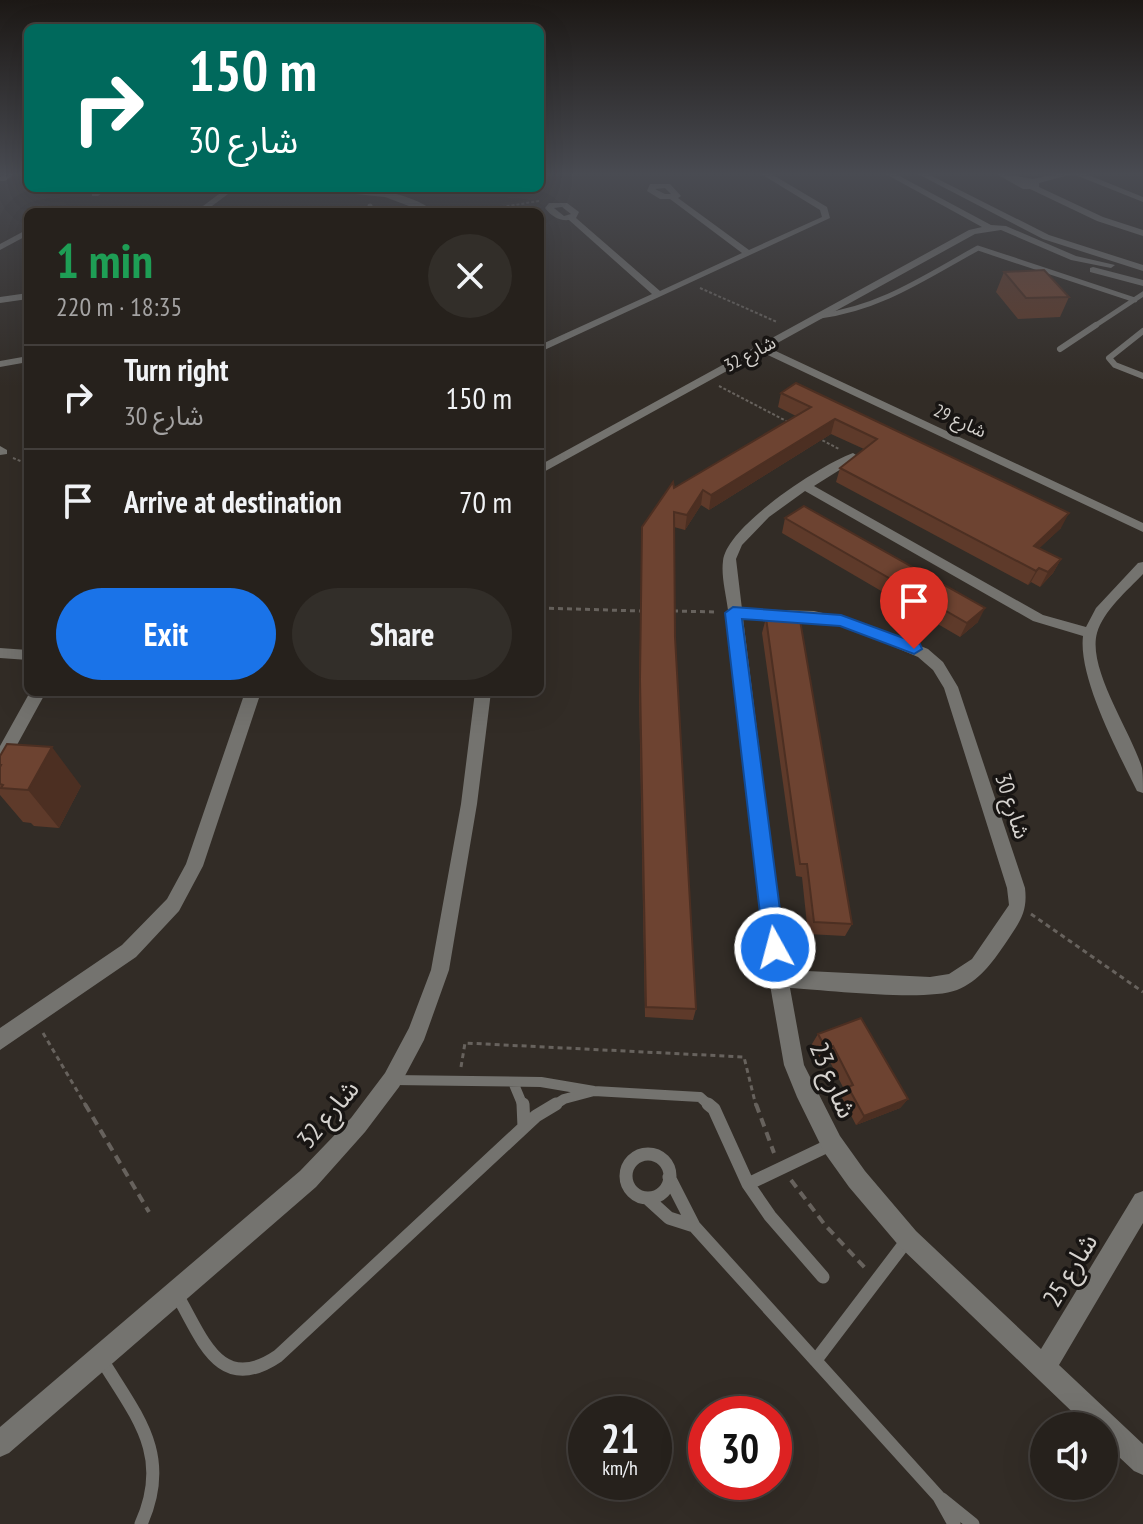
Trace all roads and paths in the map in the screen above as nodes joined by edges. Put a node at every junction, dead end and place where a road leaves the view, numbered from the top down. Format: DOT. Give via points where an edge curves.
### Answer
graph roads {
  1 [pos="601,243"];
  2 [pos="740,243"];
  3 [pos="769,243"];
  4 [pos="953,243"];
  5 [pos="1021,243"];
  6 [pos="1040,243"];
  7 [pos="1049,243"];
  8 [pos="1059,243"];
  9 [pos="752,251"];
  10 [pos="1111,265"];
  11 [pos="685,281"];
  12 [pos="1142,282"];
  13 [pos="663,292"];
  14 [pos="24,297"];
  15 [pos="0,300"];
  16 [pos="1135,300"];
  17 [pos="820,316"];
  18 [pos="795,330"];
  19 [pos="1143,331"];
  20 [pos="544,347"];
  21 [pos="761,348"];
  22 [pos="1060,349"];
  23 [pos="24,360"];
  24 [pos="0,364"];
  25 [pos="1143,376"];
  26 [pos="705,379"];
  27 [pos="799,428"];
  28 [pos="813,435"];
  29 [pos="853,457"];
  30 [pos="544,468"];
  31 [pos="807,487"];
  32 [pos="1143,528"];
  33 [pos="1143,566"];
  34 [pos="544,608"];
  35 [pos="644,611"];
  36 [pos="674,611"];
  37 [pos="733,613"];
  38 [pos="1090,633"];
  39 [pos="0,653"];
  40 [pos="24,655"];
  41 [pos="36,696"];
  42 [pos="252,696"];
  43 [pos="482,696"];
  44 [pos="0,761"];
  45 [pos="1143,786"];
  46 [pos="1018,905"];
  47 [pos="779,979"];
  48 [pos="1143,992"];
  49 [pos="33,1016"];
  50 [pos="3,1037"];
  51 [pos="392,1080"];
  52 [pos="513,1082"];
  53 [pos="594,1091"];
  54 [pos="524,1127"];
  55 [pos="832,1144"];
  56 [pos="669,1177"];
  57 [pos="748,1184"];
  58 [pos="648,1199"];
  59 [pos="1143,1202"];
  60 [pos="149,1212"];
  61 [pos="694,1226"];
  62 [pos="908,1239"];
  63 [pos="823,1277"];
  64 [pos="175,1292"];
  65 [pos="100,1357"];
  66 [pos="816,1360"];
  67 [pos="1044,1367"];
  68 [pos="0,1444"];
  69 [pos="1143,1462"];
  70 [pos="939,1497"];
  71 [pos="141,1524"];
  72 [pos="954,1524"];
  73 [pos="973,1524"];
  1 -- 13 [label="street"];
  2 -- 9 [label="street"];
  3 -- 9 [label="street"];
  4 -- 17 [label="street, شارع 32"];
  5 -- 12 [label="street" via="1076,265"];
  6 -- 10 [label="street" via="1081,260"];
  7 -- 10 [label="street"];
  8 -- 12 [label="street"];
  9 -- 11 [label="street"];
  10 -- 12 [label="street"];
  11 -- 13 [label="street"];
  11 -- 18 [label="path"];
  12 -- 16 [label="lane"];
  13 -- 20 [label="street"];
  14 -- 15 [label="street"];
  16 -- 17 [label="lane" via="978,248 879,303"];
  16 -- 22 [label="lane"];
  17 -- 18 [label="street, شارع 32"];
  18 -- 21 [label="street, شارع 32"];
  19 -- 25 [label="lane" via="1109,358"];
  21 -- 26 [label="street, شارع 32"];
  21 -- 32 [label="street, شارع 29"];
  23 -- 24 [label="street"];
  26 -- 27 [label="path"];
  26 -- 30 [label="street, شارع 32"];
  28 -- 29 [label="path"];
  29 -- 31 [label="street, شارع 23"];
  31 -- 37 [label="street, شارع 23" via="755,521 736,541 729,559"];
  31 -- 38 [label="street" via="1038,618"];
  33 -- 38 [label="street" via="1101,611"];
  34 -- 35 [label="path"];
  36 -- 37 [label="path"];
  37 -- 46 [label="street, شارع 30" via="841,621 914,649 938,666 951,687 1014,878"];
  37 -- 47 [label="street, شارع 23"];
  38 -- 45 [label="street" via="1088,651 1108,713"];
  39 -- 40 [label="street"];
  41 -- 44 [label="street"];
  42 -- 49 [label="street" via="194,866 173,905 129,951"];
  43 -- 51 [label="street, شارع 32" via="440,970 417,1033"];
  46 -- 47 [label="street" via="979,965 953,982 930,986"];
  46 -- 48 [label="path"];
  47 -- 55 [label="street, شارع 23" via="794,1065"];
  49 -- 50 [label="street"];
  49 -- 60 [label="path"];
  51 -- 52 [label="lane"];
  51 -- 64 [label="street, شارع 32" via="308,1179"];
  52 -- 53 [label="lane"];
  52 -- 54 [label="lane" via="523,1103"];
  53 -- 54 [label="lane" via="550,1107"];
  53 -- 57 [label="lane" via="700,1097 714,1109"];
  54 -- 64 [label="lane" via="260,1368 240,1372 216,1360"];
  55 -- 57 [label="lane"];
  55 -- 62 [label="street, شارع 23"];
  56 -- 58 [label="lane" via="663,1194"];
  56 -- 58 [label="lane" via="656,1155 633,1159 628,1184"];
  56 -- 61 [label="lane"];
  57 -- 63 [label="lane" via="794,1248"];
  58 -- 61 [label="lane" via="669,1218"];
  59 -- 67 [label="street, شارع 25"];
  61 -- 66 [label="lane"];
  62 -- 66 [label="lane"];
  62 -- 67 [label="street, شارع 23"];
  64 -- 65 [label="street, شارع 32"];
  65 -- 68 [label="street, شارع 32"];
  65 -- 71 [label="lane" via="154,1456 156,1490"];
  66 -- 70 [label="lane"];
  67 -- 69 [label="street, شارع 23"];
  70 -- 72 [label="lane"];
  70 -- 73 [label="lane"];
}
